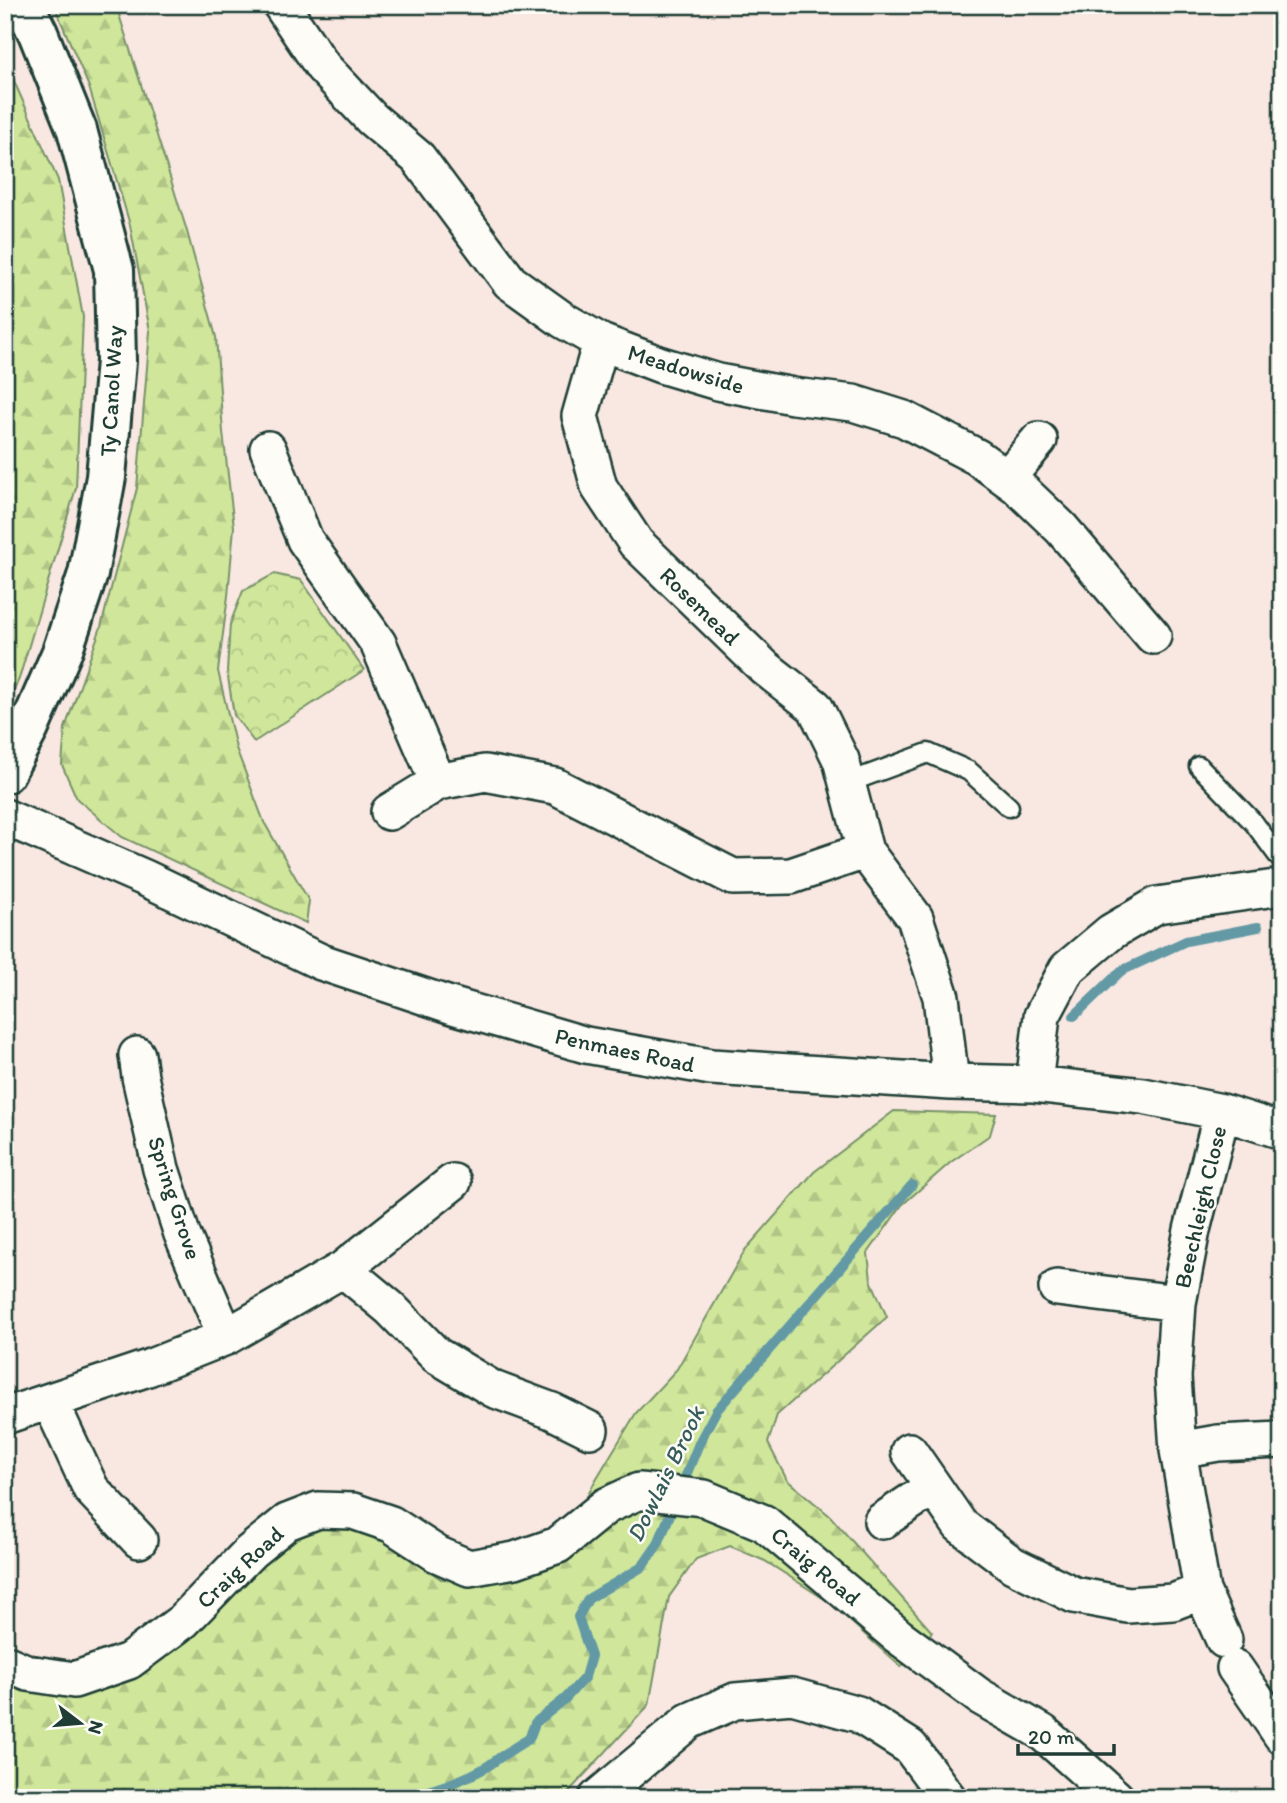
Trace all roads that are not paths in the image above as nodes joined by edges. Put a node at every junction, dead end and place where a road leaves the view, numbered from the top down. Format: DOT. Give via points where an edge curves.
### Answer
graph roads {
  1 [pos="24,5"];
  2 [pos="281,5"];
  3 [pos="601,342"];
  4 [pos="1039,440"];
  5 [pos="268,449"];
  6 [pos="1007,478"];
  7 [pos="1153,636"];
  8 [pos="1199,766"];
  9 [pos="5,773"];
  10 [pos="438,782"];
  11 [pos="847,783"];
  12 [pos="1009,807"];
  13 [pos="389,812"];
  14 [pos="5,817"];
  15 [pos="865,851"];
  16 [pos="1282,861"];
  17 [pos="1282,887"];
  18 [pos="137,1055"];
  19 [pos="951,1082"];
  20 [pos="1034,1084"];
  21 [pos="1223,1112"];
  22 [pos="1282,1131"];
  23 [pos="453,1182"];
  24 [pos="343,1269"];
  25 [pos="1057,1288"];
  26 [pos="1178,1303"];
  27 [pos="226,1337"];
  28 [pos="50,1401"];
  29 [pos="5,1416"];
  30 [pos="590,1430"];
  31 [pos="1282,1440"];
  32 [pos="1178,1450"];
  33 [pos="908,1451"];
  34 [pos="933,1487"];
  35 [pos="882,1521"];
  36 [pos="139,1540"];
  37 [pos="1202,1591"];
  38 [pos="5,1663"];
  39 [pos="1282,1736"];
  40 [pos="597,1798"];
  41 [pos="948,1798"];
  42 [pos="1116,1798"];
  1 -- 9 [label="street, Ty Canol Way" via="77,131 114,270 116,362 106,477 88,574 62,652"];
  2 -- 3 [label="street, Meadowside" via="323,67 372,119 418,158 510,282"];
  3 -- 6 [label="street, Meadowside" via="718,382 853,403 904,419"];
  3 -- 11 [label="street, Rosemead" via="580,416 598,487 636,543 764,667 816,707"];
  4 -- 6 [label="street"];
  5 -- 10 [label="street" via="305,540 378,643"];
  6 -- 7 [label="street, Meadowside" via="1061,528"];
  8 -- 16 [label="lane" via="1254,823"];
  10 -- 13 [label="street"];
  10 -- 15 [label="street" via="485,773 555,786 733,877 792,876"];
  11 -- 12 [label="lane" via="928,753 969,771"];
  11 -- 15 [label="street, Rosemead"];
  14 -- 19 [label="street, Penmaes Road" via="321,962 586,1045 710,1067"];
  15 -- 19 [label="street, Rosemead" via="915,918 941,997"];
  17 -- 20 [label="street" via="1157,905 1111,932 1067,969 1042,1016"];
  18 -- 27 [label="street, Spring Grove" via="161,1170 182,1234"];
  19 -- 20 [label="street, Penmaes Road"];
  20 -- 21 [label="street, Penmaes Road"];
  21 -- 22 [label="street, Penmaes Road"];
  21 -- 26 [label="street, Beechleigh Close"];
  23 -- 24 [label="street"];
  24 -- 27 [label="street"];
  24 -- 30 [label="street" via="436,1354 493,1389"];
  25 -- 26 [label="street, Beechleigh Close"];
  26 -- 32 [label="street, Beechleigh Close" via="1173,1377"];
  27 -- 28 [label="street"];
  28 -- 29 [label="street"];
  28 -- 36 [label="street" via="91,1489"];
  31 -- 32 [label="street"];
  32 -- 37 [label="street, Beechleigh Close"];
  33 -- 34 [label="street"];
  34 -- 35 [label="street"];
  34 -- 37 [label="street" via="960,1525 1013,1565 1074,1595 1128,1605 1173,1602"];
  37 -- 39 [label="street, Beechleigh Close" via="1230,1654"];
  38 -- 42 [label="street, Craig Road" via="28,1673 74,1680 129,1661 183,1620 250,1552 287,1522 318,1510 353,1511 391,1524 437,1554 469,1568 515,1560 558,1545 606,1506 639,1491 663,1493 704,1498 764,1523 898,1636 979,1696 1042,1732"];
  40 -- 41 [label="street" via="690,1720 735,1701 792,1696 858,1714 910,1747"];
}
